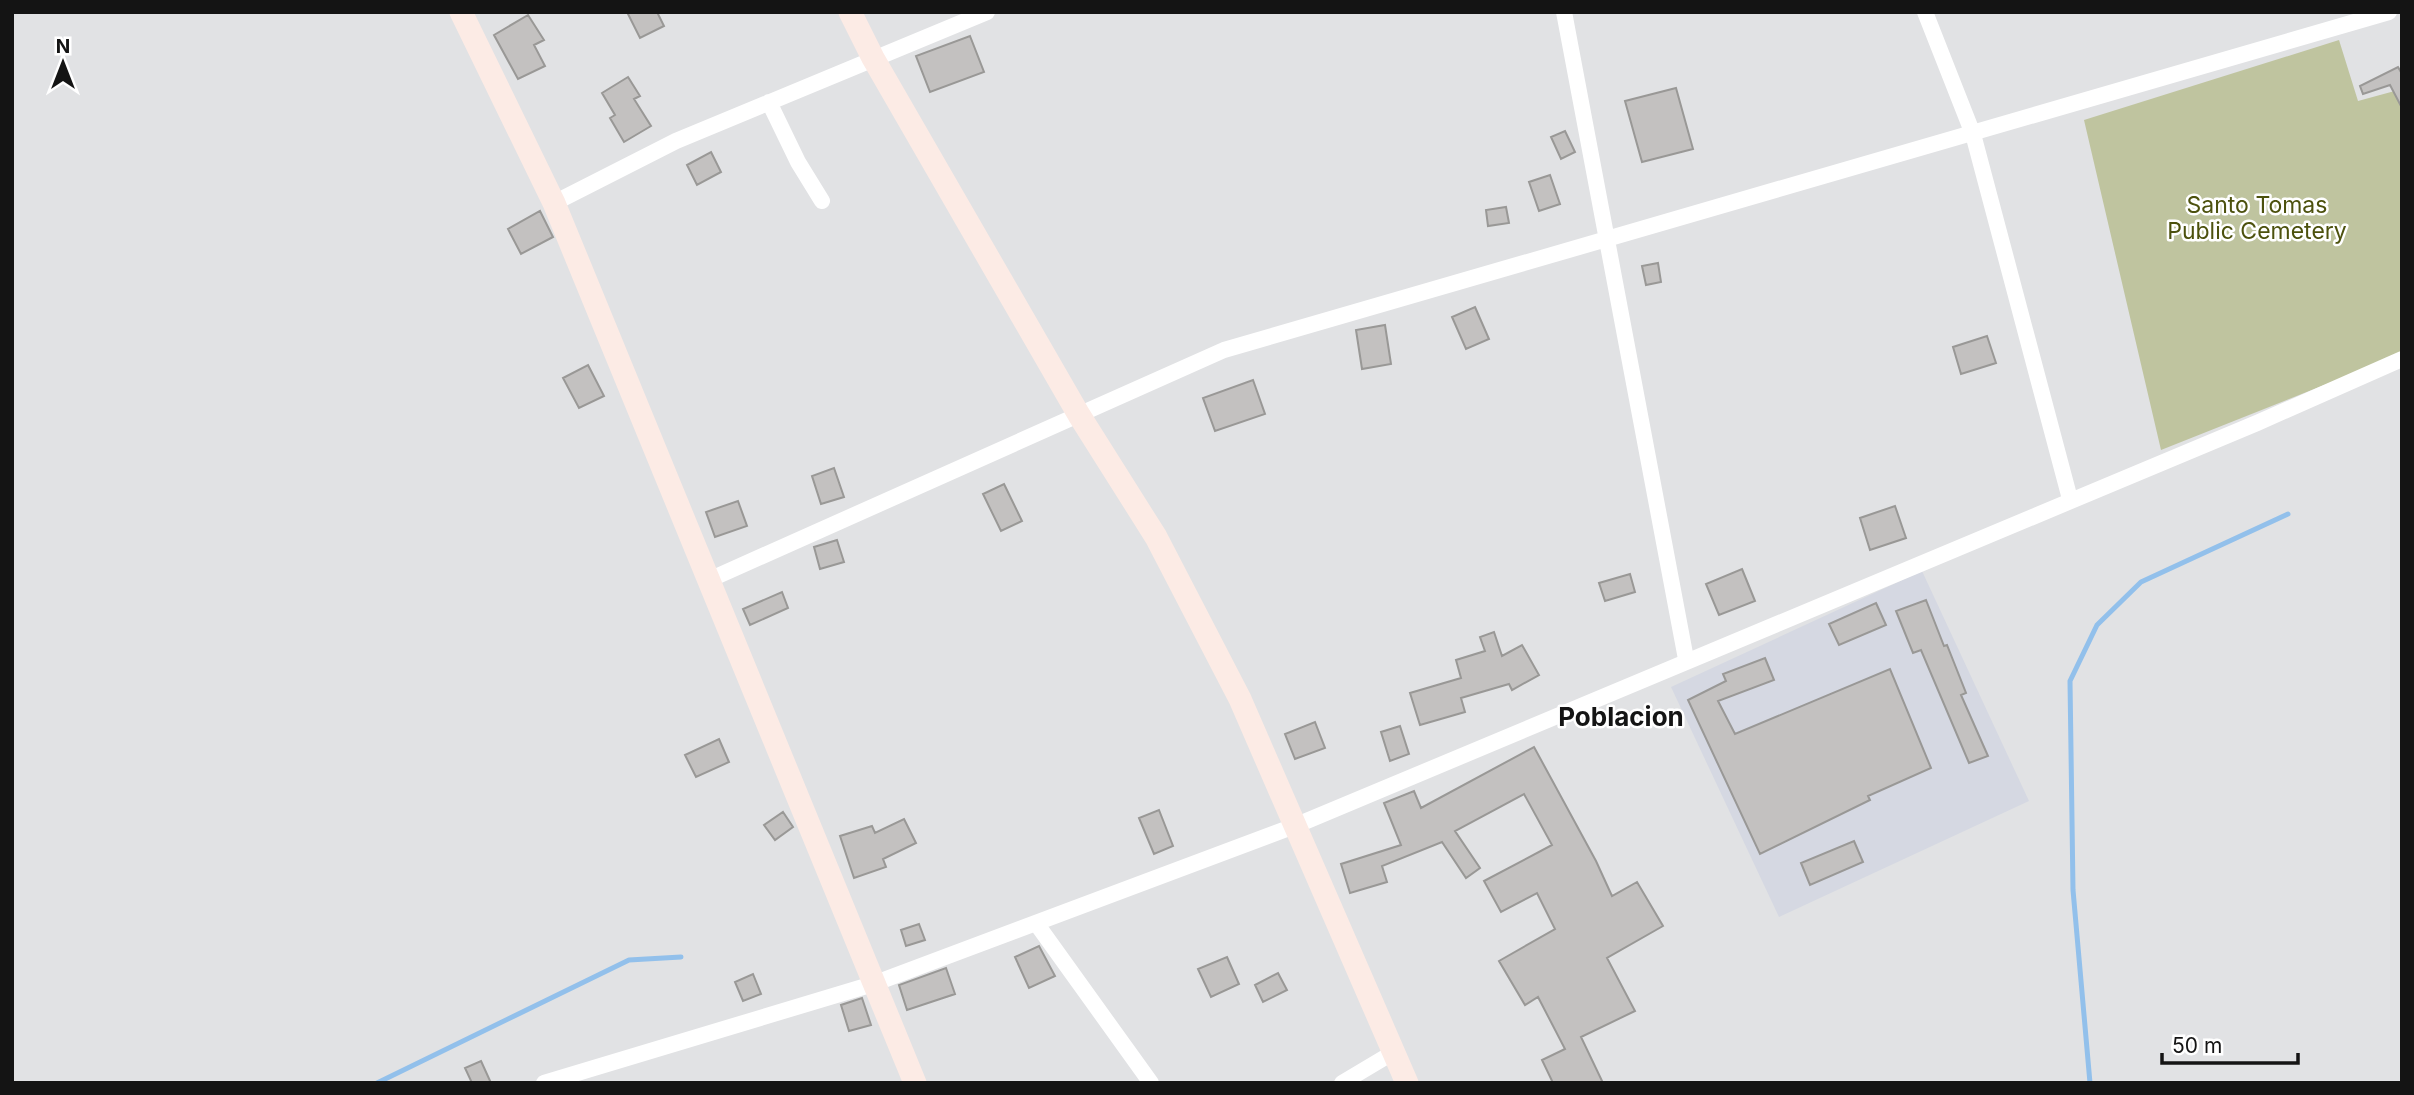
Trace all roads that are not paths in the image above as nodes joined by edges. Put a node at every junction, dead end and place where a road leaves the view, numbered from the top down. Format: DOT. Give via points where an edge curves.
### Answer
graph roads {
  1 [pos="461,12"];
  2 [pos="850,12"];
  3 [pos="986,12"];
  4 [pos="1564,12"];
  5 [pos="1925,12"];
  6 [pos="2389,12"];
  7 [pos="873,58"];
  8 [pos="769,102"];
  9 [pos="1973,134"];
  10 [pos="822,201"];
  11 [pos="554,203"];
  12 [pos="1605,240"];
  13 [pos="2402,359"];
  14 [pos="1079,415"];
  15 [pos="2070,499"];
  16 [pos="710,579"];
  17 [pos="1686,659"];
  18 [pos="1297,825"];
  19 [pos="1036,923"];
  20 [pos="873,984"];
  21 [pos="1394,1052"];
  22 [pos="544,1083"];
  23 [pos="915,1083"];
  24 [pos="1150,1083"];
  25 [pos="1342,1083"];
  26 [pos="1407,1083"];
  1 -- 11 [label="street"];
  2 -- 7 [label="street"];
  3 -- 7 [label="street"];
  4 -- 12 [label="street"];
  5 -- 9 [label="street"];
  6 -- 9 [label="street"];
  7 -- 8 [label="street"];
  7 -- 14 [label="street"];
  8 -- 10 [label="street"];
  8 -- 11 [label="street" via="676,141"];
  9 -- 12 [label="street"];
  9 -- 15 [label="street"];
  11 -- 16 [label="street"];
  12 -- 14 [label="street" via="1224,350"];
  12 -- 17 [label="street"];
  13 -- 15 [label="street"];
  14 -- 16 [label="street"];
  14 -- 18 [label="street" via="1156,537 1240,698"];
  15 -- 17 [label="street"];
  16 -- 20 [label="street"];
  17 -- 18 [label="street"];
  18 -- 19 [label="street"];
  18 -- 21 [label="street"];
  19 -- 20 [label="street"];
  19 -- 24 [label="street"];
  20 -- 22 [label="street"];
  20 -- 23 [label="street"];
  21 -- 25 [label="street"];
  21 -- 26 [label="street"];
}
